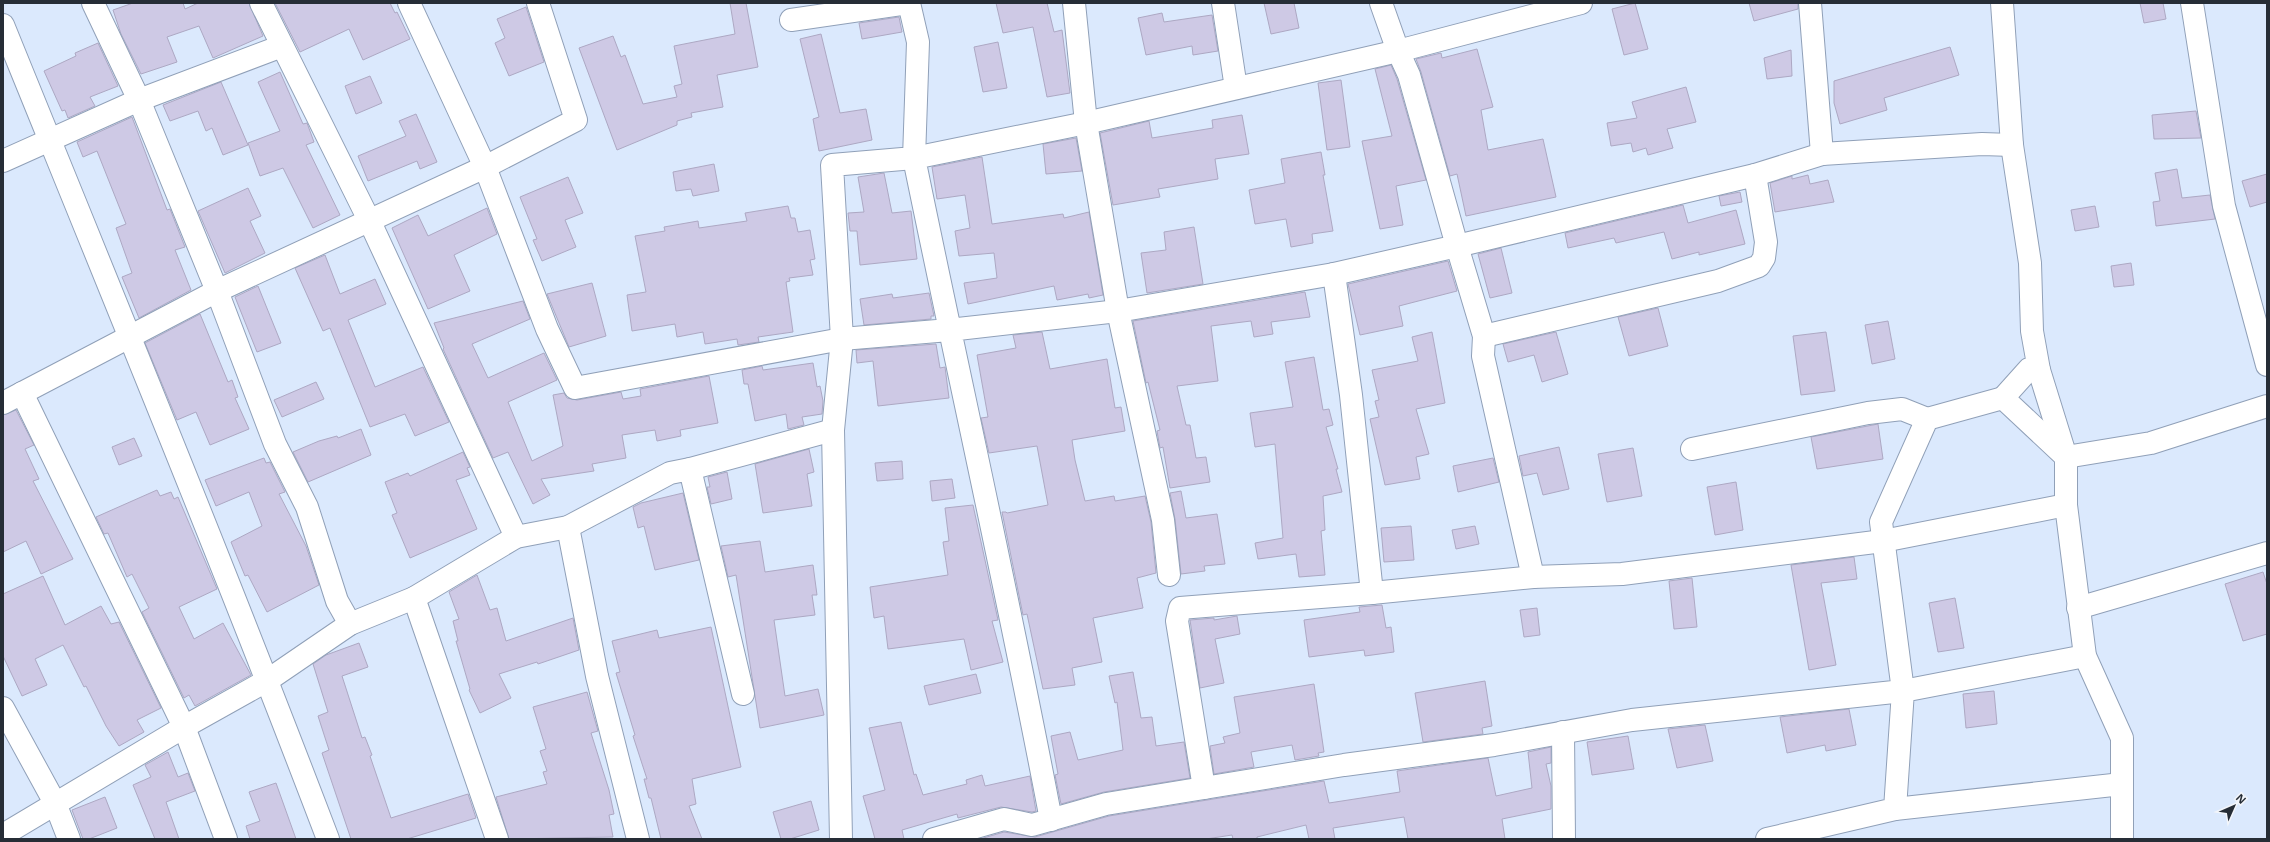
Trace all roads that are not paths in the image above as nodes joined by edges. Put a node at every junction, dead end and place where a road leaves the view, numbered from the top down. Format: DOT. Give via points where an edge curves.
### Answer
graph roads {
  1 [pos="93,3"];
  2 [pos="261,3"];
  3 [pos="409,3"];
  4 [pos="538,3"];
  5 [pos="909,3"];
  6 [pos="1074,3"];
  7 [pos="1223,3"];
  8 [pos="1381,3"];
  9 [pos="1580,3"];
  10 [pos="1810,3"];
  11 [pos="2002,3"];
  12 [pos="2192,3"];
  13 [pos="791,20"];
  14 [pos="3,25"];
  15 [pos="282,46"];
  16 [pos="1398,50"];
  17 [pos="1236,88"];
  18 [pos="139,100"];
  19 [pos="1086,123"];
  20 [pos="49,139"];
  21 [pos="2012,145"];
  22 [pos="1822,154"];
  23 [pos="914,158"];
  24 [pos="3,161"];
  25 [pos="485,167"];
  26 [pos="1755,175"];
  27 [pos="370,222"];
  28 [pos="1457,246"];
  29 [pos="1334,274"];
  30 [pos="217,291"];
  31 [pos="1118,311"];
  32 [pos="949,330"];
  33 [pos="131,336"];
  34 [pos="1484,336"];
  35 [pos="842,339"];
  36 [pos="2267,365"];
  37 [pos="2040,370"];
  38 [pos="12,398"];
  39 [pos="2003,398"];
  40 [pos="2267,406"];
  41 [pos="1927,419"];
  42 [pos="833,430"];
  43 [pos="1692,449"];
  44 [pos="2066,457"];
  45 [pos="690,470"];
  46 [pos="2066,505"];
  47 [pos="568,527"];
  48 [pos="516,537"];
  49 [pos="1883,541"];
  50 [pos="2267,553"];
  51 [pos="1169,575"];
  52 [pos="1533,577"];
  53 [pos="1372,593"];
  54 [pos="414,598"];
  55 [pos="2078,608"];
  56 [pos="350,624"];
  57 [pos="2086,656"];
  58 [pos="268,680"];
  59 [pos="1903,691"];
  60 [pos="743,694"];
  61 [pos="3,708"];
  62 [pos="184,727"];
  63 [pos="1563,732"];
  64 [pos="2122,784"];
  65 [pos="1204,788"];
  66 [pos="55,803"];
  67 [pos="1895,809"];
  68 [pos="1038,828"];
  69 [pos="3,835"];
  70 [pos="69,839"];
  71 [pos="226,839"];
  72 [pos="328,839"];
  73 [pos="496,839"];
  74 [pos="638,839"];
  75 [pos="842,839"];
  76 [pos="934,839"];
  77 [pos="1564,839"];
  78 [pos="1767,839"];
  79 [pos="2122,839"];
  1 -- 18 [label="street"];
  2 -- 15 [label="street"];
  3 -- 25 [label="street"];
  4 -- 25 [label="street" via="576,120"];
  5 -- 13 [label="street"];
  5 -- 23 [label="street" via="918,42"];
  6 -- 19 [label="street"];
  7 -- 17 [label="street"];
  8 -- 16 [label="street"];
  9 -- 16 [label="street"];
  10 -- 22 [label="street"];
  11 -- 21 [label="street"];
  12 -- 36 [label="street" via="2224,206"];
  14 -- 20 [label="street"];
  15 -- 18 [label="street"];
  15 -- 27 [label="street"];
  16 -- 17 [label="street"];
  16 -- 28 [label="street" via="1409,75"];
  17 -- 19 [label="street"];
  18 -- 20 [label="street"];
  18 -- 30 [label="street"];
  19 -- 23 [label="street"];
  19 -- 31 [label="street"];
  20 -- 24 [label="street"];
  20 -- 33 [label="street"];
  21 -- 22 [label="street" via="1982,144"];
  21 -- 37 [label="street" via="2030,263 2032,331"];
  22 -- 26 [label="street"];
  23 -- 32 [label="street"];
  23 -- 35 [label="street" via="832,165"];
  25 -- 27 [label="street"];
  25 -- 35 [label="street" via="547,329 575,388"];
  26 -- 28 [label="street"];
  26 -- 34 [label="street" via="1766,242 1764,258 1759,266 1718,281"];
  27 -- 30 [label="street"];
  27 -- 48 [label="street"];
  28 -- 29 [label="street"];
  28 -- 34 [label="street"];
  29 -- 31 [label="street"];
  29 -- 53 [label="street" via="1351,396"];
  30 -- 33 [label="street"];
  30 -- 56 [label="street" via="275,444 307,507 337,601"];
  31 -- 32 [label="street"];
  31 -- 51 [label="street" via="1163,520"];
  32 -- 35 [label="street"];
  32 -- 68 [label="street" via="1030,708"];
  33 -- 38 [label="street"];
  33 -- 58 [label="street"];
  34 -- 52 [label="street" via="1483,356"];
  35 -- 42 [label="street"];
  37 -- 39 [label="street" via="2029,369"];
  37 -- 44 [label="street"];
  38 -- 62 [label="street"];
  39 -- 41 [label="street"];
  39 -- 44 [label="street"];
  40 -- 44 [label="street" via="2151,443"];
  41 -- 43 [label="street" via="1902,409 1868,413"];
  41 -- 49 [label="street" via="1881,522"];
  42 -- 45 [label="street"];
  42 -- 75 [label="street"];
  44 -- 46 [label="street"];
  45 -- 47 [label="street" via="670,473"];
  45 -- 60 [label="street"];
  46 -- 49 [label="street"];
  46 -- 55 [label="street"];
  47 -- 48 [label="street"];
  47 -- 74 [label="street" via="597,676"];
  48 -- 54 [label="street"];
  49 -- 52 [label="street" via="1622,574"];
  49 -- 59 [label="street"];
  50 -- 55 [label="street"];
  52 -- 53 [label="street"];
  53 -- 65 [label="street" via="1180,608 1177,621"];
  54 -- 56 [label="street"];
  54 -- 73 [label="street"];
  55 -- 57 [label="street"];
  56 -- 58 [label="street"];
  57 -- 59 [label="street"];
  57 -- 64 [label="street" via="2122,738"];
  58 -- 62 [label="street"];
  58 -- 72 [label="street"];
  59 -- 63 [label="street" via="1632,720"];
  59 -- 67 [label="street"];
  61 -- 66 [label="street"];
  62 -- 66 [label="street"];
  62 -- 71 [label="street"];
  63 -- 65 [label="street" via="1494,745 1344,765"];
  63 -- 77 [label="street"];
  64 -- 67 [label="street"];
  64 -- 79 [label="street"];
  65 -- 68 [label="street" via="1106,804"];
  66 -- 69 [label="street"];
  66 -- 70 [label="street"];
  67 -- 78 [label="street"];
  68 -- 76 [label="street" via="1004,819"];
}
